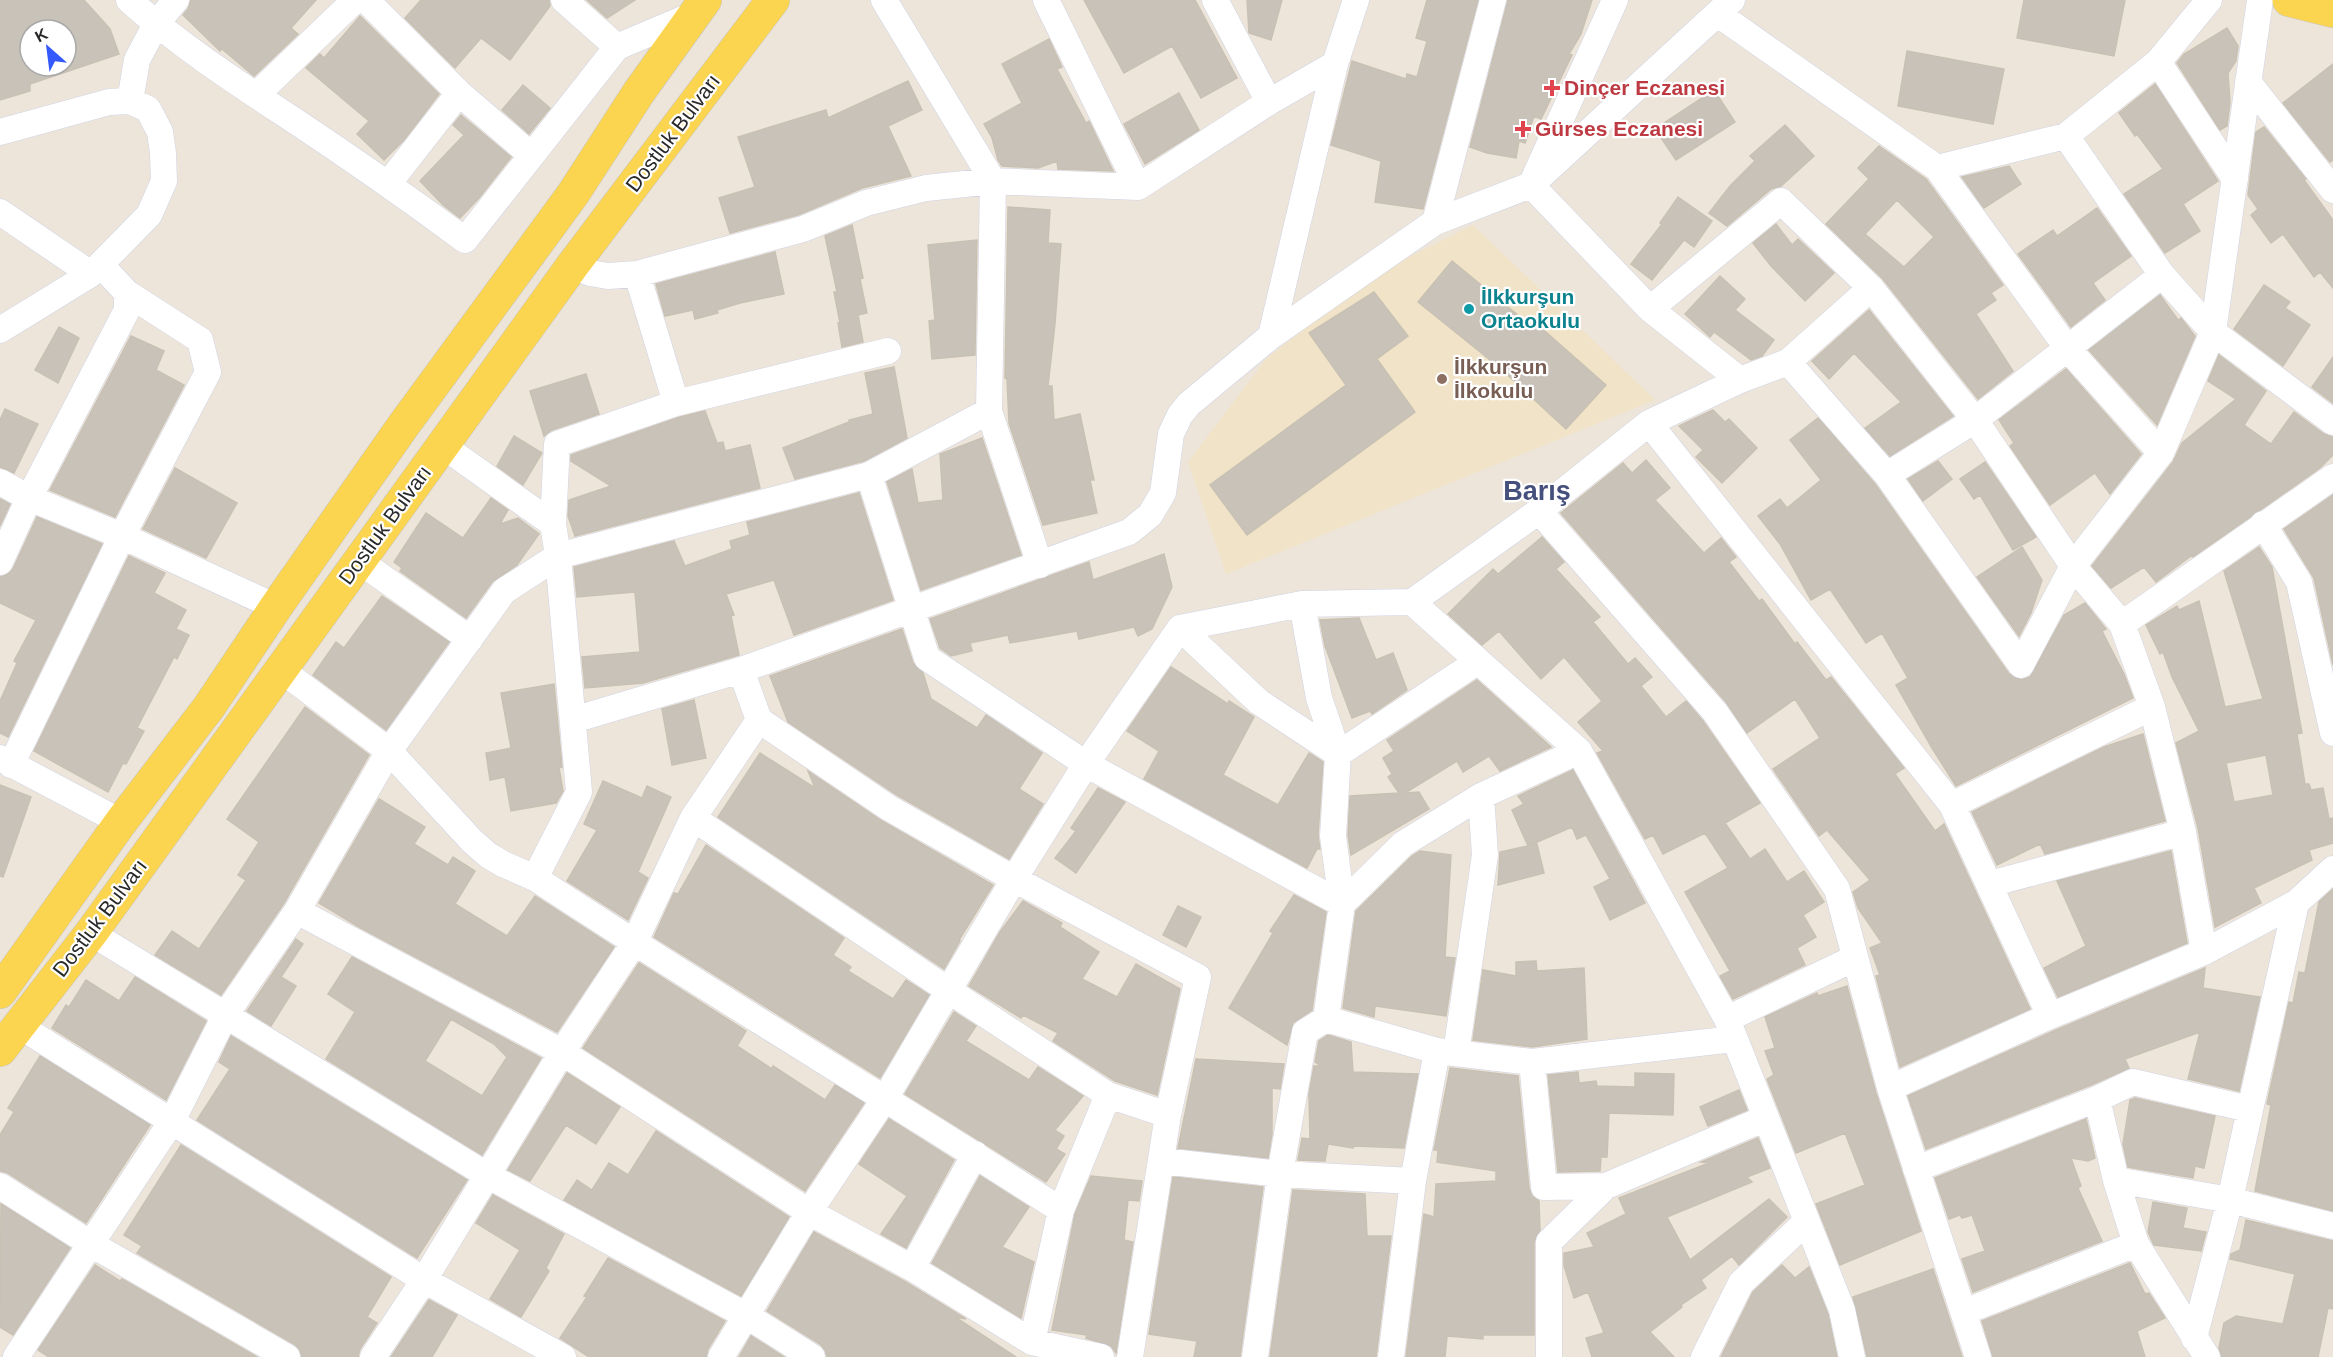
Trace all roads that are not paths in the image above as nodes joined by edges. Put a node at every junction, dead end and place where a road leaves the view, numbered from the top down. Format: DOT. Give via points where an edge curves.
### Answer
graph roads {
  1 [pos="129,0"];
  2 [pos="176,0"];
  3 [pos="355,0"];
  4 [pos="366,0"];
  5 [pos="564,0"];
  6 [pos="773,0"];
  7 [pos="884,0"];
  8 [pos="1046,0"];
  9 [pos="1215,0"];
  10 [pos="1356,0"];
  11 [pos="1492,0"];
  12 [pos="1615,0"];
  13 [pos="2209,0"];
  14 [pos="2260,0"];
  15 [pos="2289,0"];
  16 [pos="700,7"];
  17 [pos="1725,7"];
  18 [pos="2333,11"];
  19 [pos="156,24"];
  20 [pos="616,47"];
  21 [pos="2158,62"];
  22 [pos="1335,64"];
  23 [pos="2248,82"];
  24 [pos="459,93"];
  25 [pos="256,95"];
  26 [pos="130,101"];
  27 [pos="1269,102"];
  28 [pos="0,132"];
  29 [pos="2066,136"];
  30 [pos="531,154"];
  31 [pos="1937,168"];
  32 [pos="2235,179"];
  33 [pos="993,181"];
  34 [pos="388,183"];
  35 [pos="1531,185"];
  36 [pos="1138,187"];
  37 [pos="2333,190"];
  38 [pos="0,212"];
  39 [pos="1435,222"];
  40 [pos="572,266"];
  41 [pos="96,269"];
  42 [pos="637,274"];
  43 [pos="2162,275"];
  44 [pos="1871,288"];
  45 [pos="127,294"];
  46 [pos="1650,309"];
  47 [pos="0,330"];
  48 [pos="2213,332"];
  49 [pos="1271,336"];
  50 [pos="2068,349"];
  51 [pos="888,351"];
  52 [pos="1788,362"];
  53 [pos="1740,380"];
  54 [pos="676,402"];
  55 [pos="989,411"];
  56 [pos="1975,420"];
  57 [pos="2333,422"];
  58 [pos="1648,423"];
  59 [pos="443,446"];
  60 [pos="2161,453"];
  61 [pos="869,475"];
  62 [pos="1887,475"];
  63 [pos="2333,477"];
  64 [pos="0,482"];
  65 [pos="29,498"];
  66 [pos="1539,511"];
  67 [pos="553,524"];
  68 [pos="2263,524"];
  69 [pos="122,536"];
  70 [pos="558,556"];
  71 [pos="359,561"];
  72 [pos="0,562"];
  73 [pos="1040,565"];
  74 [pos="2073,566"];
  75 [pos="1412,602"];
  76 [pos="1302,604"];
  77 [pos="276,607"];
  78 [pos="911,609"];
  79 [pos="2122,624"];
  80 [pos="1180,628"];
  81 [pos="470,639"];
  82 [pos="1477,662"];
  83 [pos="279,669"];
  84 [pos="741,670"];
  85 [pos="2152,707"];
  86 [pos="573,720"];
  87 [pos="759,720"];
  88 [pos="2333,733"];
  89 [pos="1579,751"];
  90 [pos="389,752"];
  91 [pos="1338,754"];
  92 [pos="6,761"];
  93 [pos="1086,764"];
  94 [pos="1481,796"];
  95 [pos="1952,805"];
  96 [pos="693,818"];
  97 [pos="121,822"];
  98 [pos="2183,832"];
  99 [pos="2333,869"];
  100 [pos="535,878"];
  101 [pos="1014,879"];
  102 [pos="1990,884"];
  103 [pos="2296,903"];
  104 [pos="1342,904"];
  105 [pos="297,911"];
  106 [pos="91,933"];
  107 [pos="634,943"];
  108 [pos="2204,952"];
  109 [pos="1855,958"];
  110 [pos="948,990"];
  111 [pos="0,992"];
  112 [pos="226,1014"];
  113 [pos="2050,1016"];
  114 [pos="1326,1019"];
  115 [pos="1730,1029"];
  116 [pos="9,1038"];
  117 [pos="562,1052"];
  118 [pos="1447,1052"];
  119 [pos="1532,1062"];
  120 [pos="1890,1088"];
  121 [pos="1108,1095"];
  122 [pos="886,1097"];
  123 [pos="2097,1099"];
  124 [pos="2249,1109"];
  125 [pos="1168,1115"];
  126 [pos="1767,1118"];
  127 [pos="172,1121"];
  128 [pos="975,1154"];
  129 [pos="1162,1161"];
  130 [pos="1916,1169"];
  131 [pos="1280,1174"];
  132 [pos="487,1175"];
  133 [pos="1413,1180"];
  134 [pos="2116,1180"];
  135 [pos="0,1186"];
  136 [pos="1606,1186"];
  137 [pos="2230,1200"];
  138 [pos="1061,1210"];
  139 [pos="809,1212"];
  140 [pos="1807,1221"];
  141 [pos="2333,1226"];
  142 [pos="91,1244"];
  143 [pos="2136,1244"];
  144 [pos="912,1268"];
  145 [pos="424,1280"];
  146 [pos="1964,1312"];
  147 [pos="747,1316"];
  148 [pos="1032,1342"];
  149 [pos="2201,1348"];
  150 [pos="16,1351"];
  151 [pos="287,1357"];
  152 [pos="373,1357"];
  153 [pos="563,1357"];
  154 [pos="721,1357"];
  155 [pos="812,1357"];
  156 [pos="1101,1357"];
  157 [pos="1131,1357"];
  158 [pos="1255,1357"];
  159 [pos="1390,1357"];
  160 [pos="1549,1357"];
  161 [pos="1704,1357"];
  162 [pos="1852,1357"];
  163 [pos="1978,1357"];
  1 -- 19 [label="street"];
  2 -- 19 [label="street"];
  3 -- 25 [label="street"];
  4 -- 24 [label="street"];
  5 -- 20 [label="street"];
  6 -- 40 [label="main road, Dostluk Bulvarı"];
  7 -- 33 [label="street"];
  8 -- 36 [label="street"];
  9 -- 27 [label="street"];
  10 -- 22 [label="street"];
  11 -- 39 [label="street"];
  12 -- 35 [label="street"];
  13 -- 21 [label="street"];
  14 -- 23 [label="street"];
  15 -- 18 [label="main road"];
  16 -- 20 [label="street"];
  16 -- 77 [label="main road, Dostluk Bulvarı" via="573,194"];
  17 -- 31 [label="street"];
  17 -- 35 [label="street"];
  19 -- 25 [label="street"];
  19 -- 26 [label="street" via="137,60"];
  20 -- 30 [label="street"];
  21 -- 29 [label="street"];
  21 -- 32 [label="street"];
  22 -- 27 [label="street"];
  22 -- 49 [label="street"];
  23 -- 32 [label="street"];
  23 -- 37 [label="street"];
  24 -- 30 [label="street"];
  24 -- 34 [label="street"];
  25 -- 34 [label="street"];
  26 -- 28 [label="street" via="109,102"];
  26 -- 41 [label="street" via="148,110 160,132 164,181 149,214"];
  27 -- 36 [label="street"];
  29 -- 31 [label="street"];
  29 -- 43 [label="street"];
  30 -- 34 [label="street" via="465,240"];
  31 -- 50 [label="street"];
  32 -- 48 [label="street"];
  33 -- 36 [label="street"];
  33 -- 42 [label="street" via="893,195 803,228"];
  33 -- 55 [label="street"];
  35 -- 39 [label="street"];
  35 -- 46 [label="street"];
  38 -- 41 [label="street"];
  39 -- 49 [label="street"];
  40 -- 42 [label="street" via="608,276"];
  40 -- 59 [label="main road, Dostluk Bulvarı"];
  41 -- 45 [label="street"];
  41 -- 47 [label="street"];
  42 -- 54 [label="street"];
  43 -- 48 [label="street"];
  43 -- 50 [label="street"];
  44 -- 46 [label="street" via="1781,201"];
  44 -- 52 [label="street"];
  44 -- 56 [label="street"];
  45 -- 65 [label="street" via="127,310"];
  45 -- 69 [label="street" via="200,340 208,372"];
  46 -- 53 [label="street"];
  48 -- 57 [label="street"];
  48 -- 60 [label="street"];
  49 -- 73 [label="street" via="1180,415 1171,434 1163,493 1150,515 1129,532"];
  50 -- 56 [label="street"];
  50 -- 60 [label="street"];
  51 -- 54 [label="street"];
  52 -- 53 [label="street"];
  52 -- 62 [label="street"];
  53 -- 58 [label="street"];
  54 -- 67 [label="street" via="557,444"];
  55 -- 61 [label="street"];
  55 -- 73 [label="street"];
  56 -- 62 [label="street"];
  56 -- 74 [label="street"];
  58 -- 66 [label="street"];
  58 -- 95 [label="street"];
  59 -- 67 [label="street"];
  59 -- 71 [label="main road, Dostluk Bulvarı"];
  60 -- 74 [label="street"];
  61 -- 70 [label="street"];
  61 -- 78 [label="street"];
  62 -- 74 [label="street" via="2021,665"];
  63 -- 68 [label="street"];
  64 -- 65 [label="street"];
  65 -- 69 [label="street"];
  65 -- 72 [label="street"];
  66 -- 75 [label="street"];
  66 -- 109 [label="street" via="1715,712 1837,889"];
  67 -- 70 [label="street"];
  68 -- 79 [label="street"];
  68 -- 88 [label="street" via="2299,582"];
  69 -- 77 [label="street"];
  69 -- 92 [label="street"];
  70 -- 81 [label="street" via="504,591"];
  70 -- 86 [label="street"];
  71 -- 81 [label="street"];
  71 -- 83 [label="main road, Dostluk Bulvarı"];
  73 -- 78 [label="street"];
  74 -- 79 [label="street"];
  75 -- 76 [label="street"];
  75 -- 82 [label="street"];
  76 -- 80 [label="street"];
  76 -- 91 [label="street" via="1319,698"];
  77 -- 97 [label="main road, Dostluk Bulvarı" via="209,707"];
  78 -- 84 [label="street"];
  78 -- 93 [label="street" via="927,658"];
  79 -- 85 [label="street"];
  80 -- 91 [label="street" via="1259,702"];
  80 -- 93 [label="street"];
  81 -- 90 [label="street"];
  82 -- 89 [label="street"];
  82 -- 91 [label="street"];
  83 -- 90 [label="street"];
  83 -- 106 [label="main road, Dostluk Bulvarı"];
  84 -- 86 [label="street"];
  84 -- 87 [label="street"];
  85 -- 95 [label="street"];
  85 -- 98 [label="street"];
  86 -- 100 [label="street" via="579,792"];
  87 -- 96 [label="street"];
  87 -- 101 [label="street" via="889,808"];
  89 -- 94 [label="street"];
  89 -- 115 [label="street"];
  90 -- 100 [label="street" via="472,841 503,864"];
  90 -- 105 [label="street"];
  91 -- 104 [label="street" via="1333,836"];
  92 -- 97 [label="street"];
  93 -- 101 [label="street"];
  93 -- 104 [label="street"];
  94 -- 104 [label="street" via="1403,844"];
  94 -- 118 [label="street" via="1485,855"];
  95 -- 102 [label="street"];
  96 -- 107 [label="street"];
  96 -- 110 [label="street"];
  97 -- 111 [label="main road, Dostluk Bulvarı"];
  98 -- 102 [label="street"];
  98 -- 108 [label="street"];
  99 -- 103 [label="street"];
  100 -- 107 [label="street"];
  101 -- 110 [label="street"];
  101 -- 125 [label="street" via="1198,977"];
  102 -- 113 [label="street"];
  103 -- 108 [label="street"];
  103 -- 124 [label="street"];
  104 -- 114 [label="street"];
  105 -- 112 [label="street"];
  105 -- 117 [label="street"];
  106 -- 112 [label="street"];
  106 -- 116 [label="main road, Dostluk Bulvarı"];
  107 -- 117 [label="street"];
  107 -- 122 [label="street"];
  108 -- 113 [label="street"];
  109 -- 115 [label="street"];
  109 -- 120 [label="street"];
  110 -- 121 [label="street"];
  110 -- 122 [label="street"];
  112 -- 127 [label="street"];
  112 -- 132 [label="street"];
  113 -- 120 [label="street"];
  114 -- 118 [label="street"];
  114 -- 131 [label="street" via="1305,1032"];
  115 -- 119 [label="street"];
  115 -- 126 [label="street"];
  116 -- 127 [label="street"];
  117 -- 132 [label="street"];
  117 -- 139 [label="street"];
  118 -- 119 [label="street"];
  118 -- 133 [label="street"];
  119 -- 136 [label="street" via="1544,1187"];
  120 -- 130 [label="street"];
  121 -- 125 [label="street"];
  121 -- 138 [label="street"];
  122 -- 128 [label="street"];
  122 -- 139 [label="street"];
  123 -- 124 [label="street" via="2133,1082"];
  123 -- 130 [label="street"];
  123 -- 134 [label="street"];
  124 -- 137 [label="street"];
  125 -- 129 [label="street"];
  126 -- 136 [label="street"];
  126 -- 140 [label="street"];
  127 -- 142 [label="street"];
  127 -- 145 [label="street"];
  128 -- 138 [label="street"];
  128 -- 144 [label="street"];
  129 -- 131 [label="street"];
  129 -- 157 [label="street"];
  130 -- 146 [label="street"];
  131 -- 133 [label="street"];
  131 -- 158 [label="street"];
  132 -- 145 [label="street"];
  132 -- 147 [label="street"];
  133 -- 159 [label="street"];
  134 -- 137 [label="street"];
  134 -- 143 [label="street"];
  135 -- 142 [label="street"];
  136 -- 160 [label="street" via="1549,1242"];
  137 -- 141 [label="street"];
  137 -- 149 [label="street"];
  138 -- 148 [label="street"];
  139 -- 144 [label="street"];
  139 -- 147 [label="street"];
  140 -- 161 [label="street" via="1741,1283"];
  140 -- 162 [label="street" via="1842,1310"];
  142 -- 150 [label="street"];
  142 -- 151 [label="street"];
  143 -- 146 [label="street"];
  143 -- 149 [label="street"];
  144 -- 148 [label="street"];
  145 -- 152 [label="street"];
  145 -- 153 [label="street"];
  146 -- 163 [label="street"];
  147 -- 154 [label="street"];
  147 -- 155 [label="street"];
  148 -- 156 [label="street"];
}
